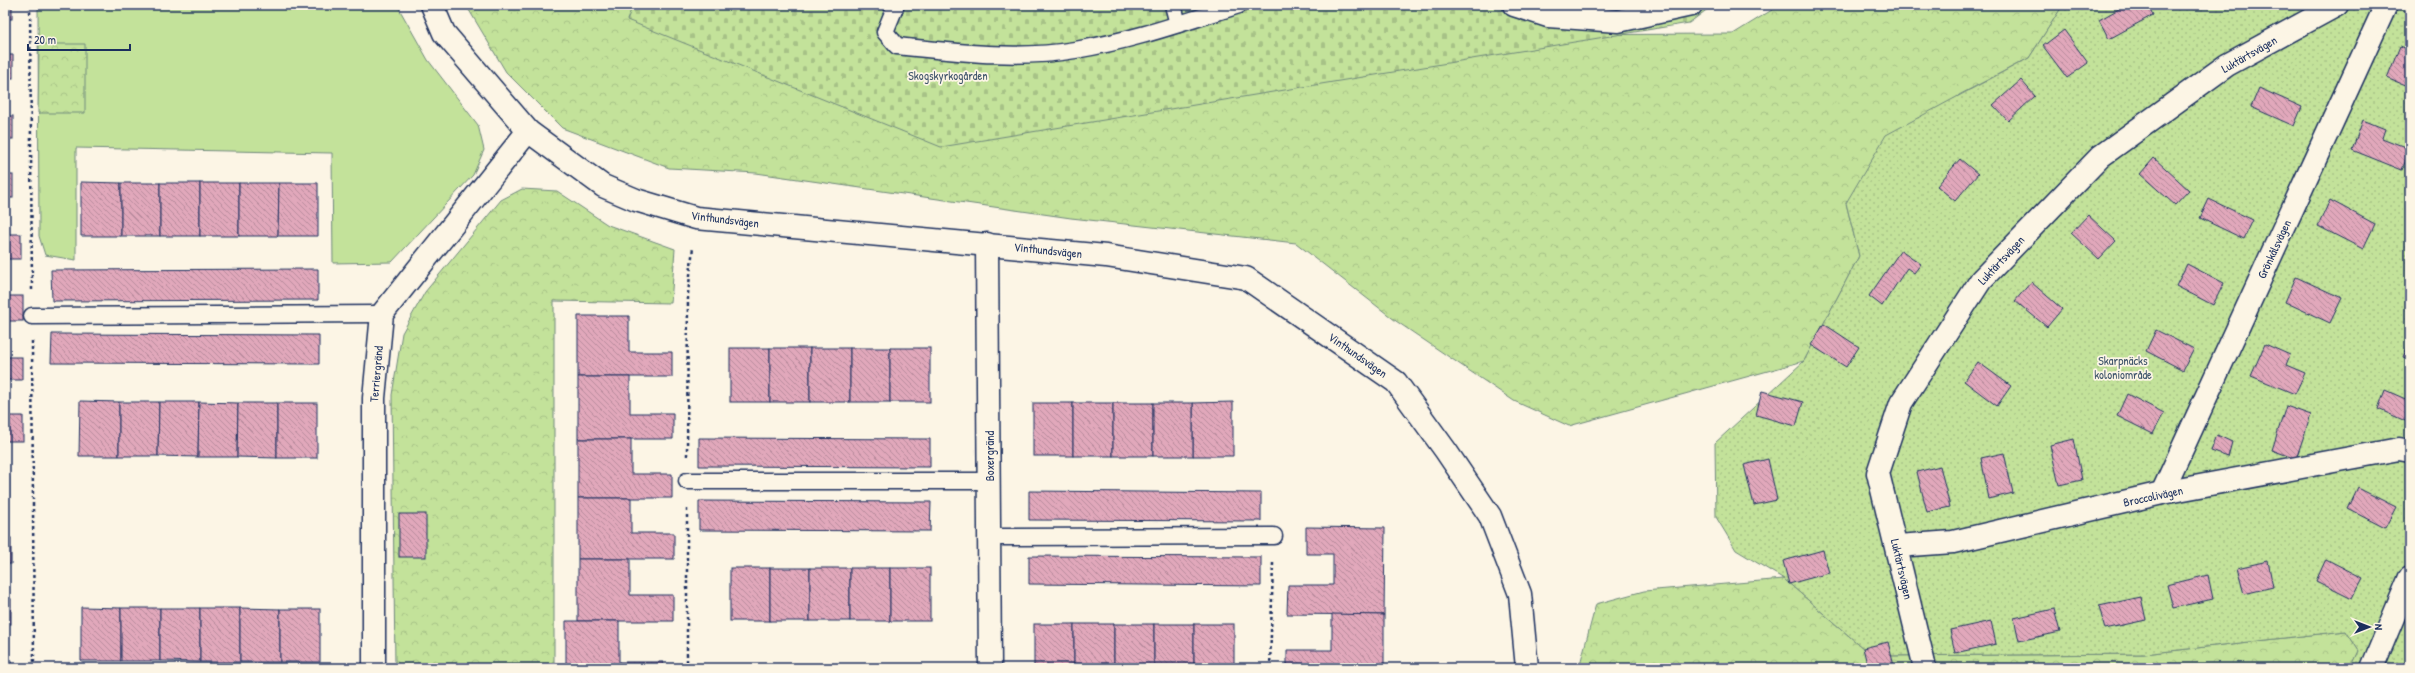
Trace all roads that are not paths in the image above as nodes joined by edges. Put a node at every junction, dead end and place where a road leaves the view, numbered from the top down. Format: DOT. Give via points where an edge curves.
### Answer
graph roads {
  1 [pos="432,5"];
  2 [pos="896,5"];
  3 [pos="1173,5"];
  4 [pos="1239,5"];
  5 [pos="1514,5"];
  6 [pos="1690,5"];
  7 [pos="2337,5"];
  8 [pos="2386,5"];
  9 [pos="1178,24"];
  10 [pos="528,131"];
  11 [pos="988,244"];
  12 [pos="382,314"];
  13 [pos="32,316"];
  14 [pos="2410,450"];
  15 [pos="687,481"];
  16 [pos="989,481"];
  17 [pos="2162,493"];
  18 [pos="1274,536"];
  19 [pos="989,537"];
  20 [pos="1897,546"];
  21 [pos="2410,577"];
  22 [pos="374,668"];
  23 [pos="990,668"];
  24 [pos="1527,668"];
  25 [pos="1926,668"];
  26 [pos="2372,668"];
  1 -- 10 [label="street, Vinthundsvägen" via="444,33"];
  2 -- 9 [label="lane" via="885,32 897,46 1001,55 1075,50"];
  3 -- 9 [label="lane"];
  4 -- 9 [label="lane"];
  5 -- 6 [label="street" via="1548,16 1618,21"];
  7 -- 20 [label="street, Luktärtsvägen" via="2227,65 2101,156 1981,280 1901,403 1878,473"];
  8 -- 17 [label="street, Grönkålsvägen"];
  10 -- 11 [label="street, Vinthundsvägen" via="603,186 636,200 696,218"];
  10 -- 12 [label="street"];
  11 -- 16 [label="street, Boxergränd"];
  11 -- 24 [label="street, Vinthundsvägen" via="1106,256 1246,278 1396,382 1490,516 1520,594"];
  12 -- 13 [label="lane"];
  12 -- 22 [label="street, Terriergränd" via="374,398"];
  14 -- 17 [label="street, Broccolivägen" via="2399,449"];
  15 -- 16 [label="lane"];
  16 -- 19 [label="street, Boxergränd"];
  17 -- 20 [label="street, Broccolivägen" via="1953,542"];
  18 -- 19 [label="lane"];
  19 -- 23 [label="street, Boxergränd"];
  20 -- 25 [label="street, Luktärtsvägen"];
  21 -- 26 [label="street"];
}
